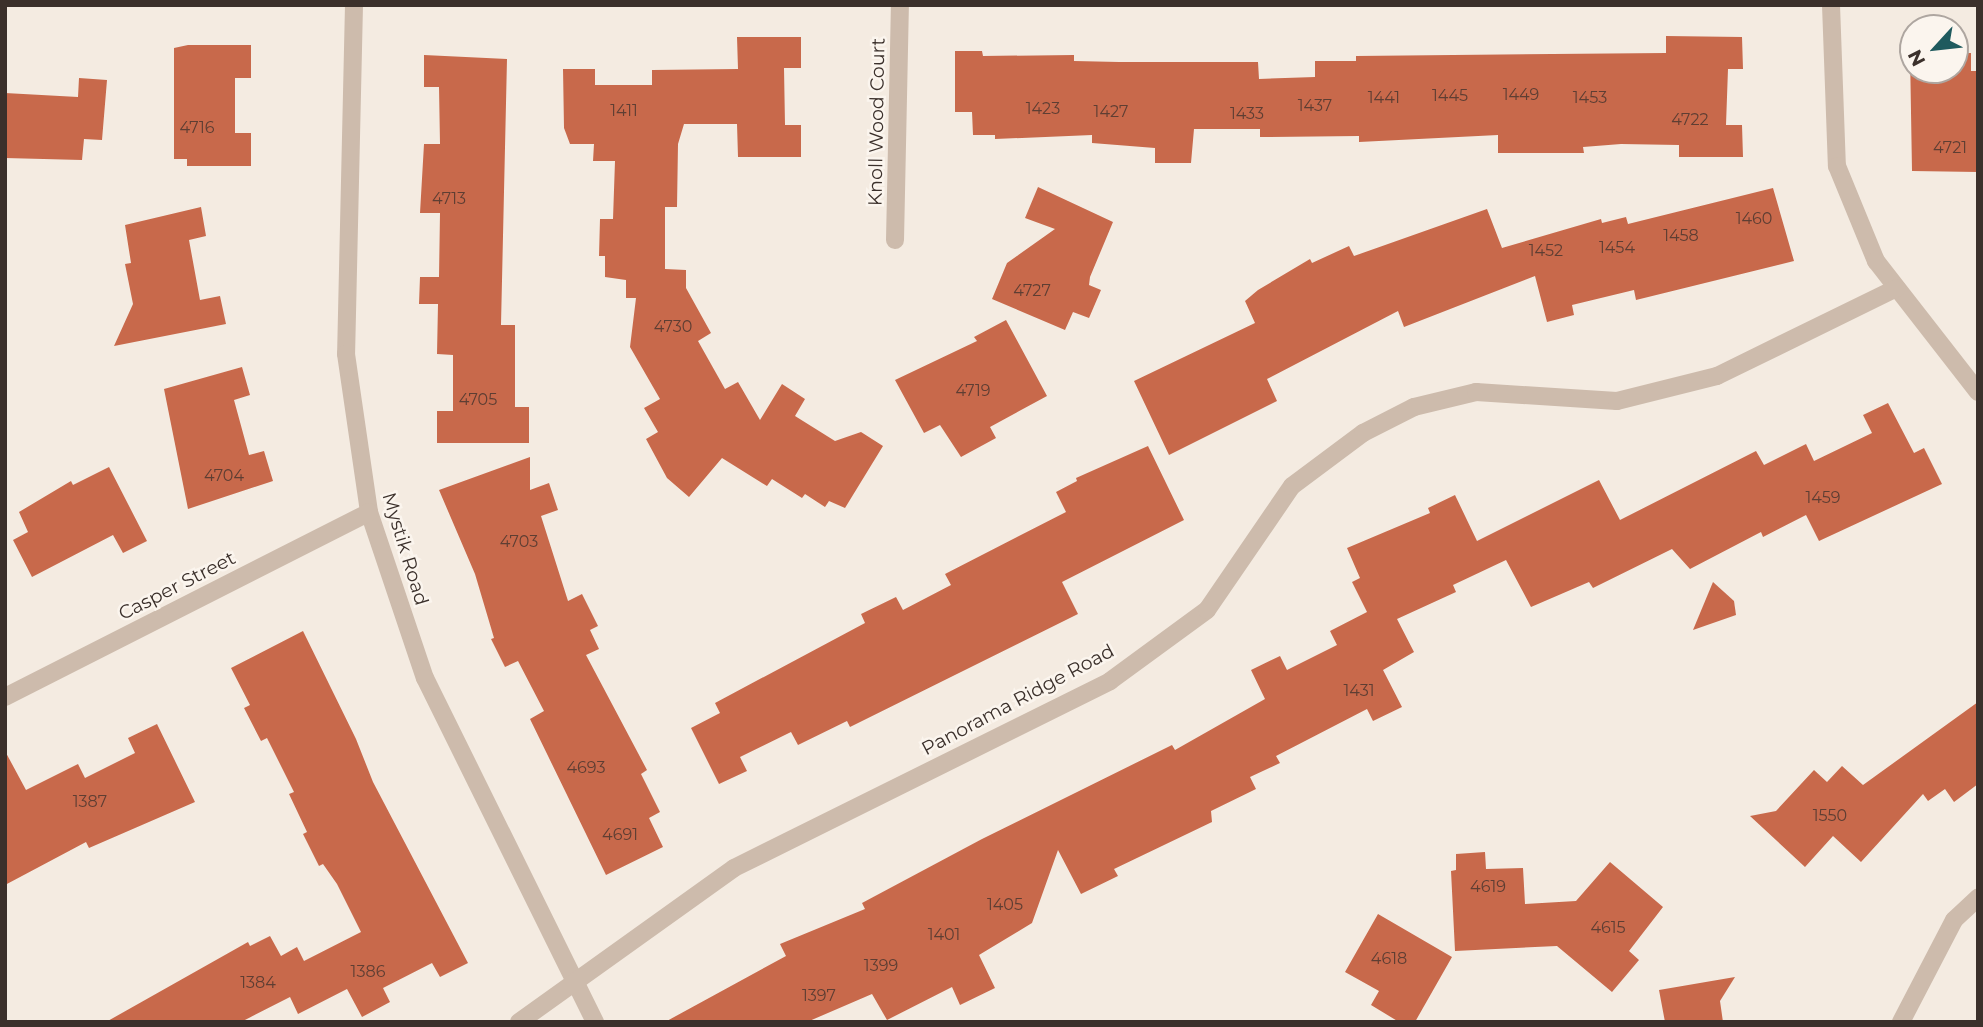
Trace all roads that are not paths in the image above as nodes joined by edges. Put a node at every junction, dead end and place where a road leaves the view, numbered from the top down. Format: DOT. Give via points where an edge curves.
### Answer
graph roads {
  1 [pos="354,5"];
  2 [pos="900,5"];
  3 [pos="1831,5"];
  4 [pos="895,240"];
  5 [pos="1897,288"];
  6 [pos="1978,393"];
  7 [pos="369,512"];
  8 [pos="5,697"];
  9 [pos="1978,898"];
  10 [pos="574,979"];
  11 [pos="519,1022"];
  12 [pos="595,1022"];
  13 [pos="1900,1022"];
  1 -- 7 [label="street, Mystik Road" via="346,354"];
  2 -- 4 [label="street, Knoll Wood Court"];
  3 -- 5 [label="street" via="1837,166 1876,261"];
  5 -- 6 [label="street"];
  5 -- 10 [label="street, Panorama Ridge Road" via="1717,376 1617,401 1476,392 1414,407 1363,433 1292,486 1207,610 1110,681 734,868"];
  7 -- 8 [label="street, Casper Street"];
  7 -- 10 [label="street, Mystik Road" via="425,678"];
  9 -- 13 [label="street" via="1954,920"];
  10 -- 11 [label="street, Panorama Ridge Road"];
  10 -- 12 [label="street, Mystik Road"];
}
